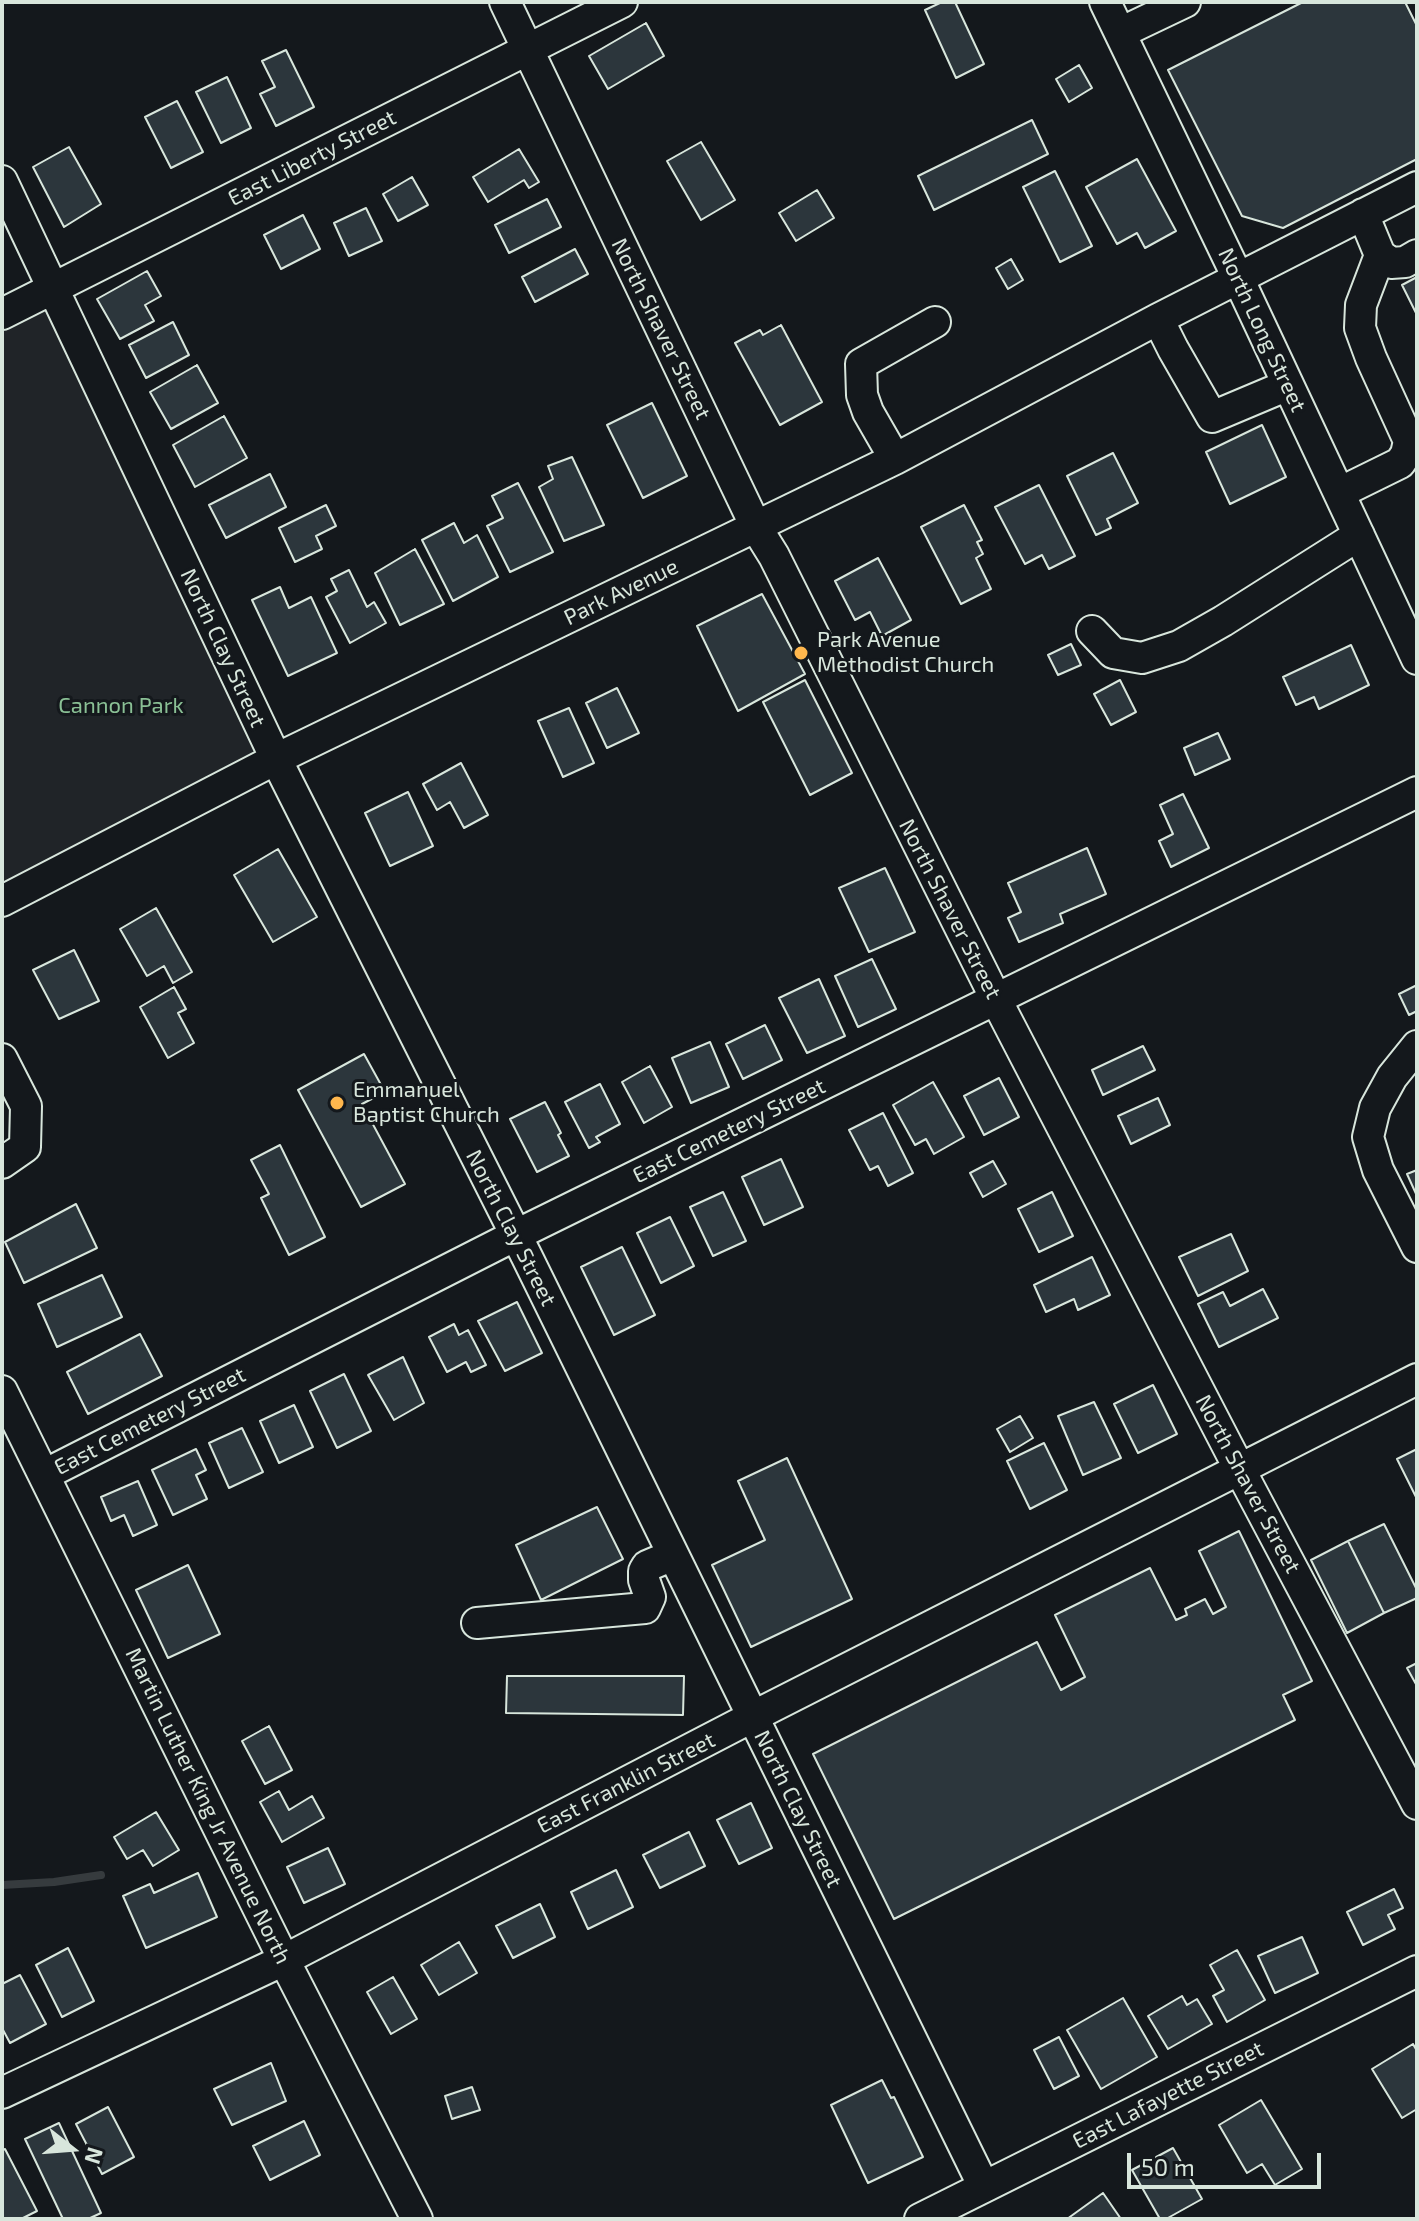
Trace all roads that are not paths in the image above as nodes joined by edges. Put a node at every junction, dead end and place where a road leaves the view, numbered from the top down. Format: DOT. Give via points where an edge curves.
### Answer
graph roads {
  1 [pos="505,2"];
  2 [pos="622,2"];
  3 [pos="1105,2"];
  4 [pos="1185,2"];
  5 [pos="1120,33"];
  6 [pos="528,50"];
  7 [pos="2,181"];
  8 [pos="1417,187"];
  9 [pos="1363,214"];
  10 [pos="1380,255"];
  11 [pos="1417,255"];
  12 [pos="1238,278"];
  13 [pos="53,288"];
  14 [pos="2,314"];
  15 [pos="1158,319"];
  16 [pos="935,322"];
  17 [pos="1288,385"];
  18 [pos="895,459"];
  19 [pos="1412,459"];
  20 [pos="1339,493"];
  21 [pos="756,527"];
  22 [pos="1359,535"];
  23 [pos="1092,631"];
  24 [pos="1417,659"];
  25 [pos="276,759"];
  26 [pos="1417,792"];
  27 [pos="2,901"];
  28 [pos="996,1000"];
  29 [pos="1417,1046"];
  30 [pos="2,1059"];
  31 [pos="2,1163"];
  32 [pos="516,1235"];
  33 [pos="1417,1247"];
  34 [pos="1417,1379"];
  35 [pos="2,1391"];
  36 [pos="1240,1470"];
  37 [pos="44,1475"];
  38 [pos="673,1555"];
  39 [pos="477,1623"];
  40 [pos="752,1717"];
  41 [pos="1417,1804"];
  42 [pos="284,1960"];
  43 [pos="1417,1971"];
  44 [pos="2,2093"];
  45 [pos="984,2187"];
  46 [pos="417,2219"];
  47 [pos="920,2219"];
  1 -- 6 [label="street, North Shaver Street"];
  2 -- 6 [label="street, East Liberty Street"];
  3 -- 5 [label="street, North Long Street"];
  4 -- 5 [label="street"];
  5 -- 12 [label="street, North Long Street"];
  6 -- 13 [label="street, East Liberty Street"];
  6 -- 21 [label="street, North Shaver Street"];
  7 -- 13 [label="street, North Clay Street"];
  8 -- 9 [label="street, Park Avenue"];
  9 -- 10 [label="street"];
  9 -- 12 [label="street, Park Avenue"];
  10 -- 11 [label="street" via="1391,263"];
  10 -- 19 [label="street" via="1361,305 1360,328"];
  12 -- 15 [label="street, Park Avenue"];
  12 -- 17 [label="street, North Long Street"];
  13 -- 14 [label="street, East Liberty Street"];
  13 -- 25 [label="street, North Clay Street"];
  15 -- 17 [label="street" via="1212,417"];
  15 -- 18 [label="street, Park Avenue"];
  16 -- 18 [label="street" via="861,364 868,412"];
  17 -- 20 [label="street, North Long Street"];
  18 -- 21 [label="street, Park Avenue"];
  19 -- 20 [label="street"];
  20 -- 22 [label="street, North Long Street"];
  21 -- 25 [label="street, Park Avenue"];
  21 -- 28 [label="street, North Shaver Street"];
  22 -- 23 [label="street" via="1179,646 1142,658 1113,653"];
  22 -- 24 [label="street, North Long Street"];
  25 -- 27 [label="street, Park Avenue"];
  25 -- 32 [label="street, North Clay Street"];
  26 -- 28 [label="street, East Cemetery Street"];
  28 -- 32 [label="street, East Cemetery Street"];
  28 -- 36 [label="street, North Shaver Street"];
  29 -- 33 [label="street" via="1375,1108 1368,1137 1378,1170"];
  30 -- 31 [label="street" via="26,1106 25,1147"];
  32 -- 37 [label="street, East Cemetery Street"];
  32 -- 38 [label="street, North Clay Street"];
  34 -- 36 [label="street, East Franklin Street"];
  35 -- 37 [label="street, Martin Luther King Jr Avenue North"];
  36 -- 40 [label="street, East Franklin Street"];
  36 -- 41 [label="street, North Shaver Street"];
  37 -- 42 [label="street, Martin Luther King Jr Avenue North"];
  38 -- 39 [label="street" via="644,1571 650,1597 645,1608"];
  38 -- 40 [label="street, North Clay Street"];
  40 -- 42 [label="street, East Franklin Street"];
  40 -- 45 [label="street, North Clay Street"];
  42 -- 44 [label="street, East Franklin Street"];
  42 -- 46 [label="street, Martin Luther King Jr Avenue North"];
  43 -- 45 [label="street, East Lafayette Street"];
  45 -- 47 [label="street, East Lafayette Street"];
}
